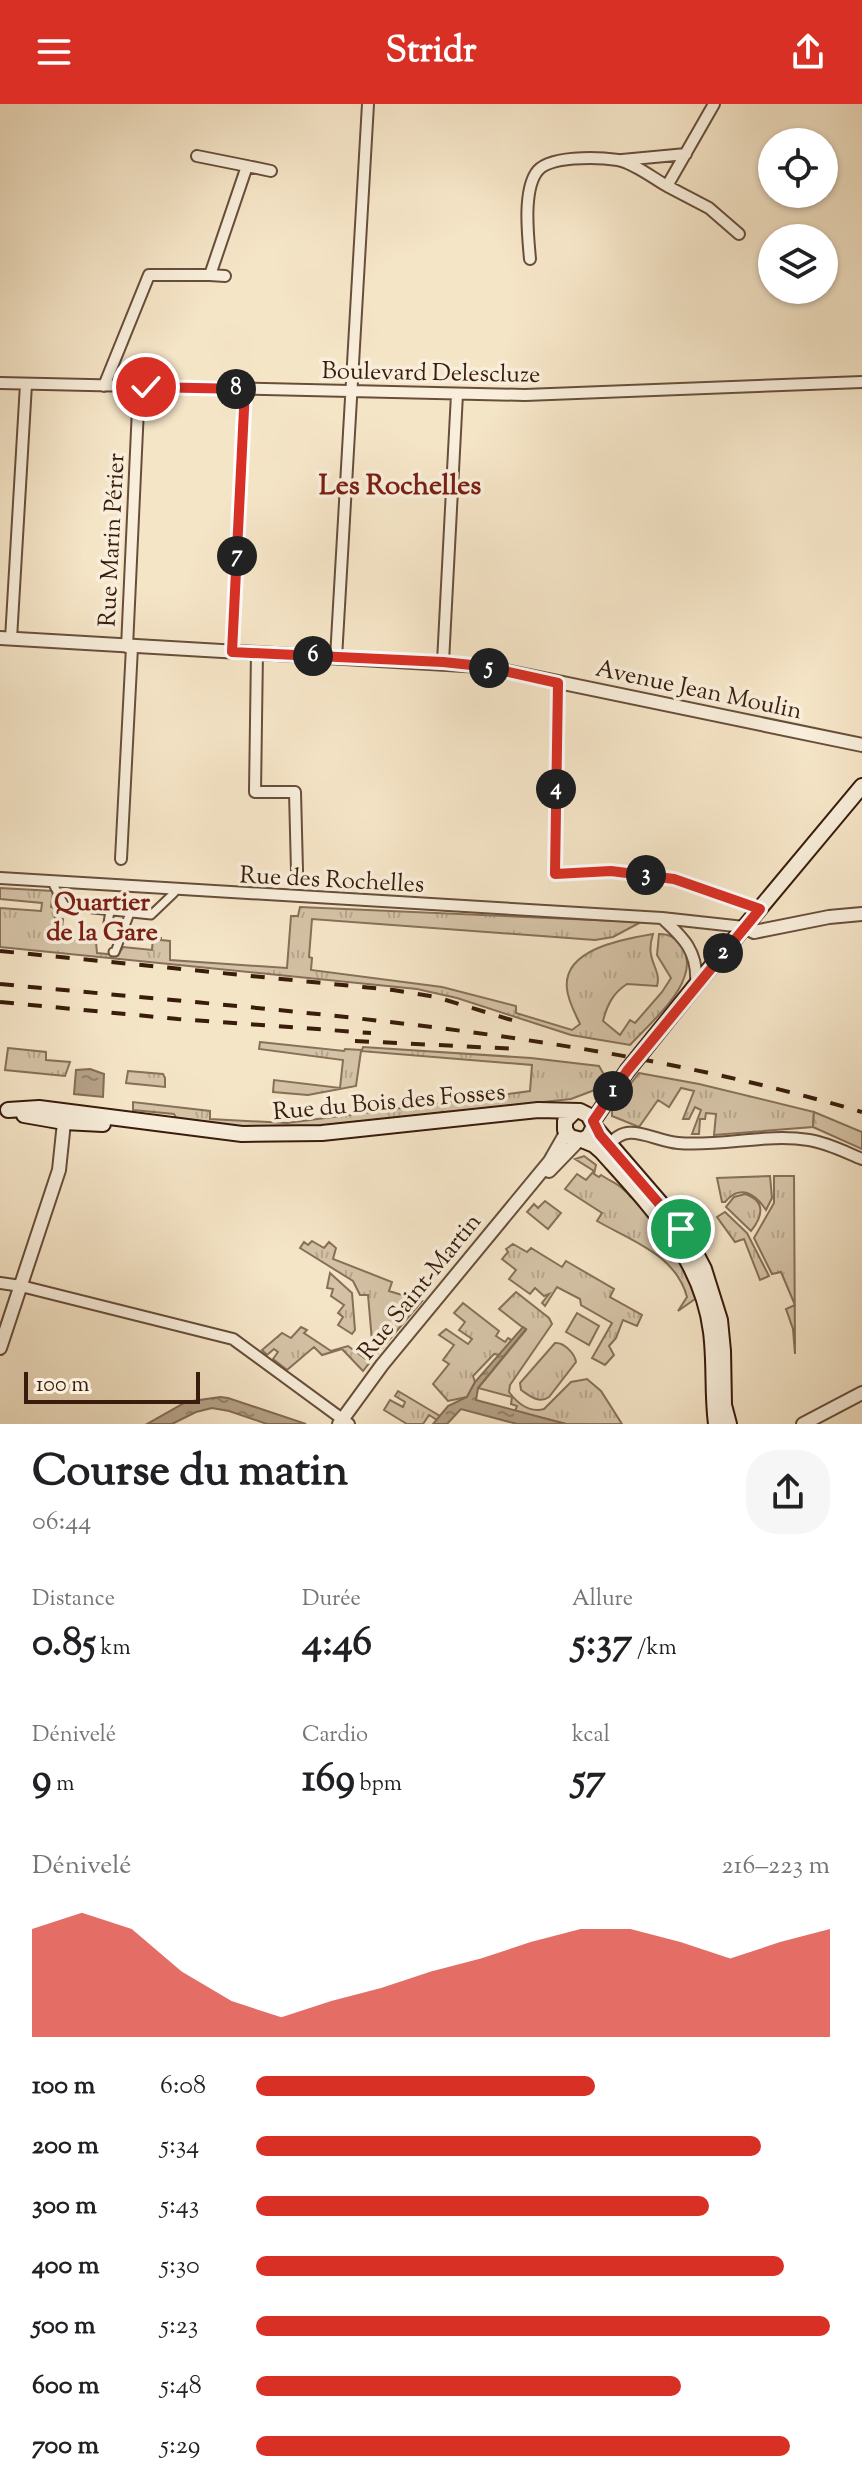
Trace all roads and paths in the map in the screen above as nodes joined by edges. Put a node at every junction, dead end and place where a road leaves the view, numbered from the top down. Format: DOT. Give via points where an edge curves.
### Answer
graph roads {
  1 [pos="368,104"];
  2 [pos="714,104"];
  3 [pos="686,154"];
  4 [pos="197,156"];
  5 [pos="620,160"];
  6 [pos="247,166"];
  7 [pos="271,171"];
  8 [pos="667,186"];
  9 [pos="739,234"];
  10 [pos="530,259"];
  11 [pos="210,275"];
  12 [pos="225,276"];
  13 [pos="862,382"];
  14 [pos="0,383"];
  15 [pos="26,384"];
  16 [pos="104,386"];
  17 [pos="139,387"];
  18 [pos="245,389"];
  19 [pos="352,392"];
  20 [pos="457,394"];
  21 [pos="5,639"];
  22 [pos="129,647"];
  23 [pos="232,652"];
  24 [pos="257,652"];
  25 [pos="336,658"];
  26 [pos="443,662"];
  27 [pos="558,683"];
  28 [pos="862,745"];
  29 [pos="862,786"];
  30 [pos="121,859"];
  31 [pos="297,871"];
  32 [pos="0,878"];
  33 [pos="54,886"];
  34 [pos="174,893"];
  35 [pos="111,905"];
  36 [pos="760,909"];
  37 [pos="130,913"];
  38 [pos="862,914"];
  39 [pos="662,918"];
  40 [pos="108,923"];
  41 [pos="744,927"];
  42 [pos="113,952"];
  43 [pos="696,985"];
  44 [pos="627,1071"];
  45 [pos="4,1110"];
  46 [pos="64,1117"];
  47 [pos="593,1124"];
  48 [pos="574,1127"];
  49 [pos="610,1145"];
  50 [pos="862,1159"];
  51 [pos="0,1283"];
  52 [pos="21,1286"];
  53 [pos="0,1348"];
  54 [pos="862,1393"];
  55 [pos="343,1423"];
  56 [pos="716,1424"];
  57 [pos="729,1424"];
  58 [pos="803,1424"];
  1 -- 19 [label="street"];
  2 -- 3 [label="street"];
  3 -- 5 [label="street"];
  3 -- 8 [label="street"];
  4 -- 6 [label="street"];
  5 -- 8 [label="street"];
  5 -- 10 [label="street" via="555,159 542,165 531,188"];
  6 -- 7 [label="street"];
  6 -- 11 [label="street"];
  8 -- 9 [label="street" via="709,208"];
  11 -- 12 [label="street"];
  11 -- 16 [label="street" via="149,275"];
  13 -- 20 [label="street, Boulevard Delescluze"];
  14 -- 15 [label="street, Boulevard Delescluze"];
  15 -- 16 [label="street, Boulevard Delescluze"];
  15 -- 21 [label="street"];
  16 -- 17 [label="street, Boulevard Delescluze"];
  17 -- 18 [label="street, Boulevard Delescluze"];
  17 -- 22 [label="street, Rue Marin Périer"];
  18 -- 19 [label="street, Boulevard Delescluze"];
  18 -- 23 [label="street"];
  19 -- 20 [label="street, Boulevard Delescluze"];
  19 -- 25 [label="street"];
  20 -- 26 [label="street"];
  21 -- 22 [label="street, Avenue Jean Moulin"];
  22 -- 23 [label="street, Avenue Jean Moulin"];
  22 -- 30 [label="street, Rue Marin Périer"];
  23 -- 24 [label="street, Avenue Jean Moulin"];
  24 -- 25 [label="street, Avenue Jean Moulin"];
  24 -- 31 [label="street" via="255,792 295,792"];
  25 -- 26 [label="street, Avenue Jean Moulin"];
  26 -- 27 [label="street, Avenue Jean Moulin"];
  27 -- 28 [label="street, Avenue Jean Moulin"];
  27 -- 36 [label="street" via="555,874 611,871 674,879"];
  29 -- 36 [label="main road"];
  32 -- 39 [label="street, Rue des Rochelles"];
  33 -- 37 [label="street" via="65,906"];
  34 -- 37 [label="street" via="151,915"];
  35 -- 40 [label="street"];
  36 -- 41 [label="main road"];
  37 -- 42 [label="street"];
  38 -- 41 [label="street" via="754,932"];
  39 -- 41 [label="street, Rue des Rochelles"];
  39 -- 43 [label="street" via="694,953"];
  41 -- 43 [label="main road"];
  43 -- 44 [label="main road"];
  44 -- 47 [label="main road"];
  44 -- 48 [label="main road"];
  45 -- 46 [label="main road, Rue du Bois des Fosses" via="30,1108"];
  46 -- 48 [label="main road, Rue du Bois des Fosses" via="241,1139 323,1139 524,1118"];
  46 -- 52 [label="street" via="59,1170"];
  47 -- 48 [label="main road" via="588,1115"];
  47 -- 48 [label="main road" via="589,1136"];
  47 -- 49 [label="main road"];
  48 -- 55 [label="street, Rue Saint-Martin" via="382,1365"];
  48 -- 56 [label="main road" via="656,1214 696,1277 711,1331"];
  49 -- 50 [label="street" via="625,1131 677,1143 797,1139"];
  49 -- 57 [label="main road" via="670,1214 704,1269 720,1320"];
  51 -- 52 [label="street"];
  52 -- 53 [label="street"];
  52 -- 55 [label="street" via="233,1339"];
  54 -- 58 [label="street"];
}
